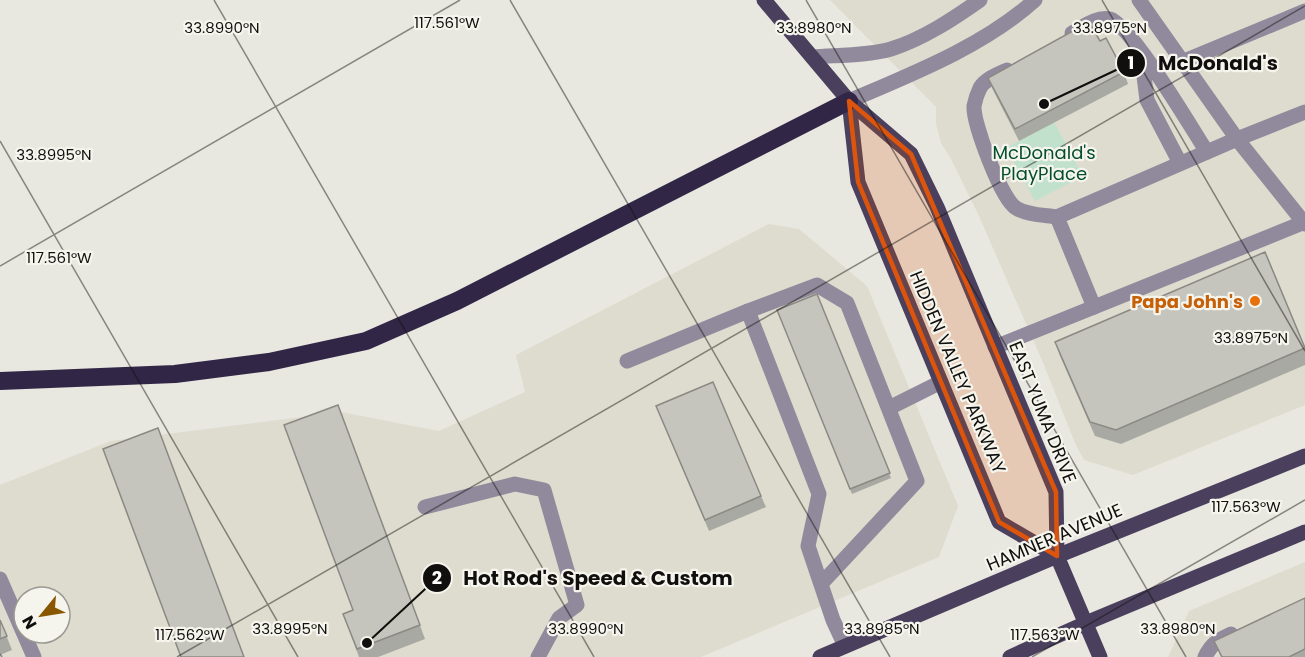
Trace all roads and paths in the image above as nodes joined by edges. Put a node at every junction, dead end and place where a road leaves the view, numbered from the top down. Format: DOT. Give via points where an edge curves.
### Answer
graph roads {
  1 [pos="764,0"];
  2 [pos="980,0"];
  3 [pos="1035,0"];
  4 [pos="1139,0"];
  5 [pos="1305,11"];
  6 [pos="1056,42"];
  7 [pos="1141,53"];
  8 [pos="812,57"];
  9 [pos="1182,62"];
  10 [pos="1018,63"];
  11 [pos="849,101"];
  12 [pos="1305,112"];
  13 [pos="1237,140"];
  14 [pos="1207,152"];
  15 [pos="1180,163"];
  16 [pos="1057,217"];
  17 [pos="1305,223"];
  18 [pos="1094,307"];
  19 [pos="748,311"];
  20 [pos="995,346"];
  21 [pos="627,360"];
  22 [pos="0,381"];
  23 [pos="941,382"];
  24 [pos="889,408"];
  25 [pos="1305,456"];
  26 [pos="425,507"];
  27 [pos="1305,532"];
  28 [pos="1057,556"];
  29 [pos="0,579"];
  30 [pos="821,584"];
  31 [pos="1086,623"];
  32 [pos="1246,627"];
  33 [pos="845,646"];
  34 [pos="34,657"];
  35 [pos="538,657"];
  36 [pos="820,657"];
  37 [pos="1010,657"];
  38 [pos="1100,657"];
  39 [pos="1205,657"];
  1 -- 8 [label="main road"];
  2 -- 8 [label="lane" via="948,22 890,49"];
  3 -- 11 [label="lane" via="931,66"];
  4 -- 9 [label="lane"];
  5 -- 9 [label="lane"];
  6 -- 7 [label="lane" via="1095,21 1111,19"];
  7 -- 14 [label="lane"];
  7 -- 15 [label="lane" via="1147,100"];
  8 -- 11 [label="main road"];
  9 -- 13 [label="lane"];
  10 -- 16 [label="lane" via="980,88 974,106 978,125 1010,203 1029,213"];
  11 -- 20 [label="main road, EAST YUMA DRIVE" via="911,154"];
  11 -- 22 [label="highway" via="457,301 366,341 269,362 175,374"];
  11 -- 23 [label="main road, HIDDEN VALLEY PARKWAY" via="858,182"];
  12 -- 13 [label="lane"];
  13 -- 14 [label="lane"];
  13 -- 17 [label="lane"];
  14 -- 15 [label="lane"];
  15 -- 16 [label="lane"];
  16 -- 18 [label="lane"];
  17 -- 18 [label="lane"];
  18 -- 20 [label="lane"];
  19 -- 21 [label="lane"];
  19 -- 24 [label="lane" via="817,285 847,303"];
  19 -- 30 [label="lane" via="819,494 807,546"];
  20 -- 28 [label="main road, EAST YUMA DRIVE" via="1056,492"];
  23 -- 24 [label="lane"];
  23 -- 28 [label="main road, HIDDEN VALLEY PARKWAY" via="999,522"];
  24 -- 30 [label="lane" via="917,481"];
  25 -- 28 [label="main road, HAMNER AVENUE"];
  26 -- 35 [label="lane" via="514,484 544,490 577,605 559,618"];
  27 -- 31 [label="main road"];
  28 -- 31 [label="main road"];
  28 -- 33 [label="main road, HAMNER AVENUE"];
  29 -- 34 [label="lane"];
  30 -- 33 [label="lane"];
  31 -- 37 [label="main road"];
  31 -- 38 [label="main road"];
  32 -- 39 [label="lane" via="1217,640"];
  33 -- 36 [label="main road, HAMNER AVENUE"];
}
